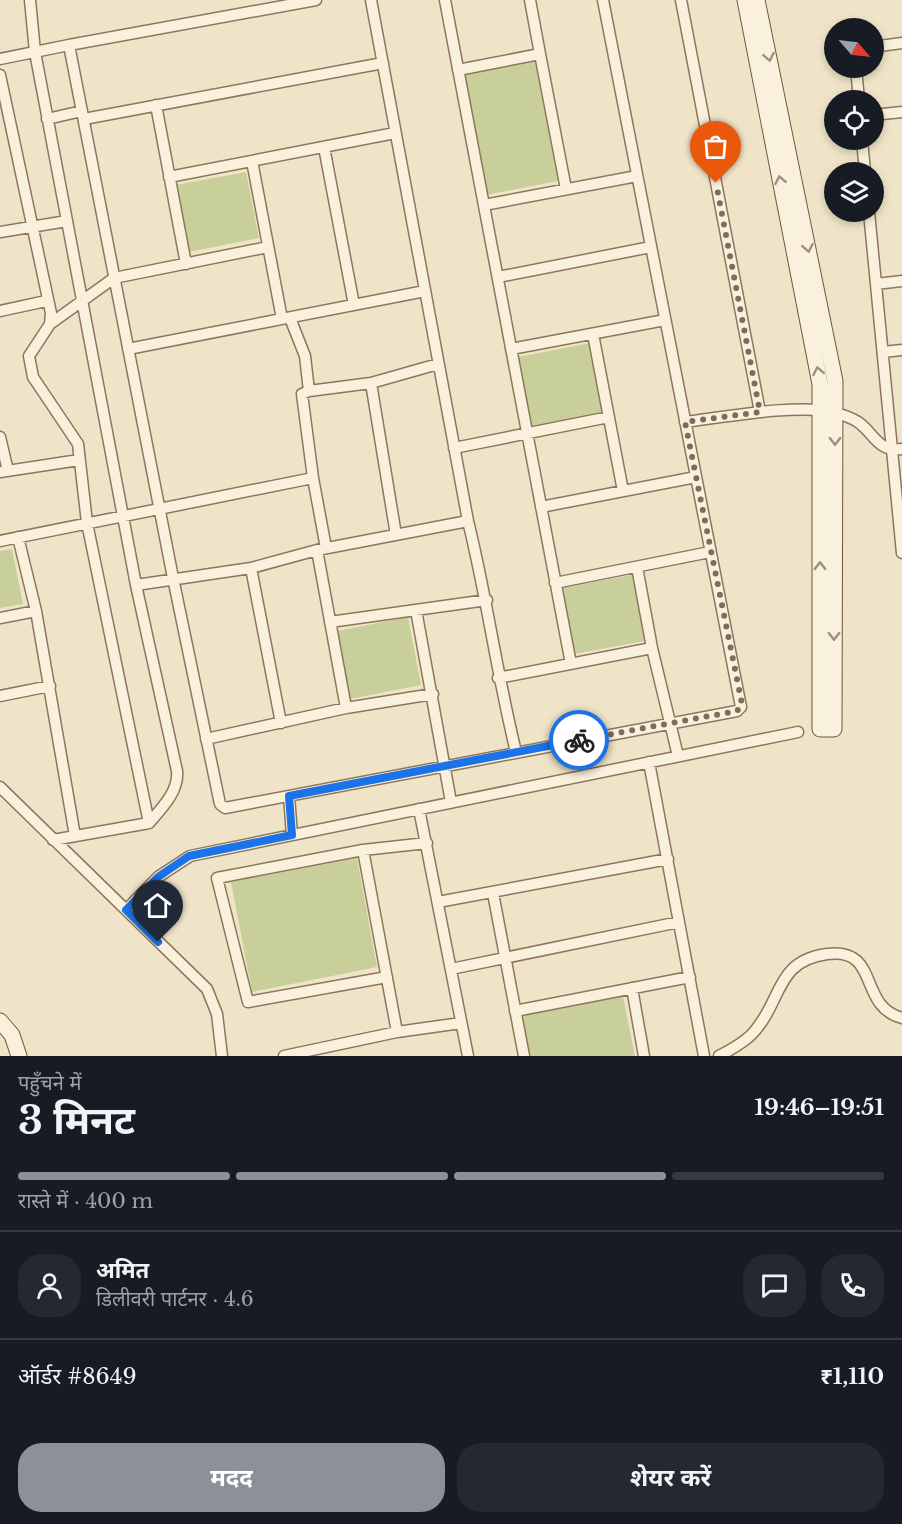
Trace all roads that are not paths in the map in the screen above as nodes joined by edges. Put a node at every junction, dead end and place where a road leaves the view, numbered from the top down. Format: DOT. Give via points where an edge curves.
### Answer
graph roads {
  1 [pos="30,0"];
  2 [pos="316,0"];
  3 [pos="370,0"];
  4 [pos="445,0"];
  5 [pos="530,0"];
  6 [pos="603,0"];
  7 [pos="681,0"];
  8 [pos="745,0"];
  9 [pos="757,0"];
  10 [pos="902,43"];
  11 [pos="69,45"];
  12 [pos="884,45"];
  13 [pos="34,52"];
  14 [pos="540,54"];
  15 [pos="0,59"];
  16 [pos="383,63"];
  17 [pos="458,70"];
  18 [pos="0,75"];
  19 [pos="156,105"];
  20 [pos="902,112"];
  21 [pos="884,114"];
  22 [pos="83,115"];
  23 [pos="47,119"];
  24 [pos="395,133"];
  25 [pos="324,147"];
  26 [pos="252,161"];
  27 [pos="637,176"];
  28 [pos="169,177"];
  29 [pos="566,189"];
  30 [pos="484,205"];
  31 [pos="67,220"];
  32 [pos="870,222"];
  33 [pos="33,226"];
  34 [pos="0,232"];
  35 [pos="268,247"];
  36 [pos="651,247"];
  37 [pos="186,264"];
  38 [pos="498,277"];
  39 [pos="114,278"];
  40 [pos="902,281"];
  41 [pos="876,284"];
  42 [pos="425,291"];
  43 [pos="82,299"];
  44 [pos="46,301"];
  45 [pos="354,305"];
  46 [pos="0,311"];
  47 [pos="286,318"];
  48 [pos="665,320"];
  49 [pos="50,324"];
  50 [pos="593,334"];
  51 [pos="128,349"];
  52 [pos="511,349"];
  53 [pos="902,350"];
  54 [pos="883,352"];
  55 [pos="438,364"];
  56 [pos="371,383"];
  57 [pos="309,391"];
  58 [pos="760,412"];
  59 [pos="828,412"];
  60 [pos="609,417"];
  61 [pos="685,422"];
  62 [pos="527,433"];
  63 [pos="0,437"];
  64 [pos="454,447"];
  65 [pos="897,450"];
  66 [pos="79,460"];
  67 [pos="4,471"];
  68 [pos="696,477"];
  69 [pos="313,478"];
  70 [pos="623,491"];
  71 [pos="541,507"];
  72 [pos="159,509"];
  73 [pos="123,516"];
  74 [pos="900,517"];
  75 [pos="468,521"];
  76 [pos="87,523"];
  77 [pos="396,535"];
  78 [pos="18,537"];
  79 [pos="0,541"];
  80 [pos="321,549"];
  81 [pos="710,552"];
  82 [pos="902,553"];
  83 [pos="637,567"];
  84 [pos="251,568"];
  85 [pos="173,578"];
  86 [pos="555,583"];
  87 [pos="136,585"];
  88 [pos="487,600"];
  89 [pos="416,610"];
  90 [pos="36,611"];
  91 [pos="0,618"];
  92 [pos="330,622"];
  93 [pos="652,648"];
  94 [pos="571,664"];
  95 [pos="498,678"];
  96 [pos="50,686"];
  97 [pos="433,694"];
  98 [pos="0,696"];
  99 [pos="346,708"];
  100 [pos="672,722"];
  101 [pos="280,723"];
  102 [pos="827,729"];
  103 [pos="798,732"];
  104 [pos="206,739"];
  105 [pos="516,752"];
  106 [pos="678,756"];
  107 [pos="649,762"];
  108 [pos="447,765"];
  109 [pos="0,787"];
  110 [pos="289,796"];
  111 [pos="452,802"];
  112 [pos="419,809"];
  113 [pos="149,823"];
  114 [pos="292,835"];
  115 [pos="75,836"];
  116 [pos="53,840"];
  117 [pos="427,843"];
  118 [pos="363,850"];
  119 [pos="668,859"];
  120 [pos="494,893"];
  121 [pos="438,902"];
  122 [pos="126,910"];
  123 [pos="679,922"];
  124 [pos="505,956"];
  125 [pos="451,969"];
  126 [pos="387,976"];
  127 [pos="690,977"];
  128 [pos="632,988"];
  129 [pos="515,1011"];
  130 [pos="902,1018"];
  131 [pos="0,1021"];
  132 [pos="461,1023"];
  133 [pos="397,1032"];
  134 [pos="19,1056"];
  135 [pos="222,1056"];
  136 [pos="284,1056"];
  137 [pos="468,1056"];
  138 [pos="524,1056"];
  139 [pos="644,1056"];
  140 [pos="704,1056"];
  141 [pos="719,1056"];
  1 -- 13 [label="street"];
  2 -- 11 [label="street"];
  3 -- 16 [label="street"];
  4 -- 17 [label="street"];
  5 -- 14 [label="street"];
  6 -- 27 [label="street"];
  7 -- 58 [label="street"];
  59 -- 8 [label="street, one-way"];
  9 -- 59 [label="street, one-way" via="835,381"];
  10 -- 12 [label="street"];
  11 -- 13 [label="street"];
  11 -- 22 [label="street"];
  13 -- 15 [label="street"];
  13 -- 23 [label="street"];
  14 -- 17 [label="street"];
  14 -- 29 [label="street"];
  16 -- 19 [label="street"];
  16 -- 24 [label="street"];
  17 -- 30 [label="street"];
  18 -- 33 [label="street"];
  19 -- 22 [label="street"];
  19 -- 28 [label="street"];
  20 -- 21 [label="street"];
  22 -- 23 [label="street"];
  22 -- 39 [label="street"];
  23 -- 31 [label="street"];
  24 -- 25 [label="street"];
  24 -- 42 [label="street"];
  25 -- 26 [label="street"];
  25 -- 45 [label="street"];
  26 -- 28 [label="street"];
  26 -- 35 [label="street"];
  27 -- 29 [label="street"];
  27 -- 36 [label="street"];
  28 -- 37 [label="street"];
  29 -- 30 [label="street"];
  30 -- 38 [label="street"];
  31 -- 33 [label="street"];
  31 -- 43 [label="street"];
  32 -- 41 [label="street"];
  33 -- 34 [label="street"];
  33 -- 44 [label="street"];
  35 -- 37 [label="street"];
  35 -- 47 [label="street"];
  36 -- 38 [label="street"];
  36 -- 48 [label="street"];
  37 -- 39 [label="street"];
  38 -- 52 [label="street"];
  39 -- 43 [label="street"];
  39 -- 51 [label="street"];
  40 -- 41 [label="street"];
  41 -- 54 [label="street"];
  42 -- 45 [label="street"];
  42 -- 55 [label="street"];
  43 -- 49 [label="street"];
  43 -- 73 [label="street"];
  44 -- 46 [label="street"];
  44 -- 49 [label="street"];
  45 -- 47 [label="street"];
  47 -- 51 [label="street"];
  47 -- 57 [label="street" via="305,356"];
  48 -- 50 [label="street"];
  48 -- 61 [label="street"];
  49 -- 66 [label="street" via="29,356 30,368 78,444"];
  50 -- 52 [label="street"];
  50 -- 60 [label="street"];
  51 -- 72 [label="street"];
  52 -- 62 [label="street"];
  53 -- 54 [label="street"];
  54 -- 65 [label="street"];
  55 -- 56 [label="street"];
  55 -- 64 [label="street"];
  56 -- 57 [label="street"];
  56 -- 77 [label="street"];
  57 -- 69 [label="street" via="303,394 302,404"];
  58 -- 59 [label="street"];
  58 -- 61 [label="street"];
  59 -- 65 [label="street" via="857,421 876,441"];
  59 -- 102 [label="street"];
  60 -- 62 [label="street"];
  60 -- 70 [label="street"];
  61 -- 68 [label="street"];
  62 -- 64 [label="street"];
  62 -- 71 [label="street"];
  63 -- 67 [label="street"];
  64 -- 75 [label="street"];
  65 -- 74 [label="street"];
  66 -- 67 [label="street"];
  66 -- 76 [label="street"];
  68 -- 70 [label="street"];
  68 -- 81 [label="street"];
  69 -- 72 [label="street"];
  69 -- 80 [label="street"];
  70 -- 71 [label="street"];
  71 -- 86 [label="street"];
  72 -- 73 [label="street"];
  72 -- 85 [label="street"];
  73 -- 76 [label="street"];
  73 -- 87 [label="street"];
  74 -- 82 [label="street"];
  75 -- 77 [label="street"];
  75 -- 88 [label="street"];
  76 -- 78 [label="street"];
  76 -- 113 [label="street"];
  77 -- 80 [label="street"];
  78 -- 79 [label="street"];
  78 -- 90 [label="street"];
  80 -- 84 [label="street"];
  80 -- 92 [label="street"];
  81 -- 83 [label="street"];
  81 -- 100 [label="street" via="742,704 737,711"];
  83 -- 86 [label="street"];
  83 -- 93 [label="street"];
  84 -- 85 [label="street"];
  84 -- 101 [label="street"];
  85 -- 87 [label="street"];
  85 -- 104 [label="street"];
  86 -- 94 [label="street"];
  87 -- 113 [label="street" via="178,780"];
  88 -- 89 [label="street"];
  88 -- 95 [label="street"];
  89 -- 92 [label="street"];
  89 -- 97 [label="street"];
  90 -- 91 [label="street"];
  90 -- 96 [label="street"];
  92 -- 99 [label="street"];
  93 -- 94 [label="street"];
  93 -- 100 [label="street"];
  94 -- 95 [label="street"];
  95 -- 105 [label="street"];
  96 -- 98 [label="street"];
  96 -- 115 [label="street"];
  97 -- 99 [label="street"];
  97 -- 108 [label="street"];
  99 -- 101 [label="street"];
  100 -- 105 [label="street"];
  100 -- 106 [label="street"];
  101 -- 104 [label="street"];
  103 -- 106 [label="street"];
  104 -- 110 [label="street" via="223,807"];
  105 -- 108 [label="street"];
  106 -- 107 [label="street"];
  107 -- 111 [label="street"];
  107 -- 119 [label="street"];
  108 -- 110 [label="street"];
  108 -- 111 [label="street"];
  109 -- 116 [label="street"];
  110 -- 114 [label="street"];
  111 -- 112 [label="street"];
  112 -- 114 [label="street"];
  112 -- 117 [label="street"];
  113 -- 115 [label="street"];
  114 -- 122 [label="street" via="189,856 158,877"];
  115 -- 116 [label="street"];
  116 -- 122 [label="street"];
  117 -- 118 [label="street"];
  117 -- 121 [label="street"];
  118 -- 126 [label="street"];
  118 -- 126 [label="street" via="217,878 248,1002"];
  119 -- 120 [label="street"];
  119 -- 123 [label="street"];
  120 -- 121 [label="street"];
  120 -- 124 [label="street"];
  121 -- 125 [label="street"];
  122 -- 135 [label="street" via="207,989 217,1014"];
  123 -- 124 [label="street"];
  123 -- 127 [label="street"];
  124 -- 125 [label="street"];
  124 -- 129 [label="street"];
  125 -- 132 [label="street"];
  126 -- 133 [label="street"];
  127 -- 128 [label="street"];
  127 -- 140 [label="street"];
  128 -- 129 [label="street"];
  128 -- 139 [label="street"];
  129 -- 138 [label="street"];
  130 -- 141 [label="street" via="883,1009 876,1000 858,960 834,953 808,957 792,969 752,1034"];
  131 -- 134 [label="street" via="12,1035"];
  132 -- 133 [label="street"];
  132 -- 137 [label="street"];
  133 -- 136 [label="street"];
}
